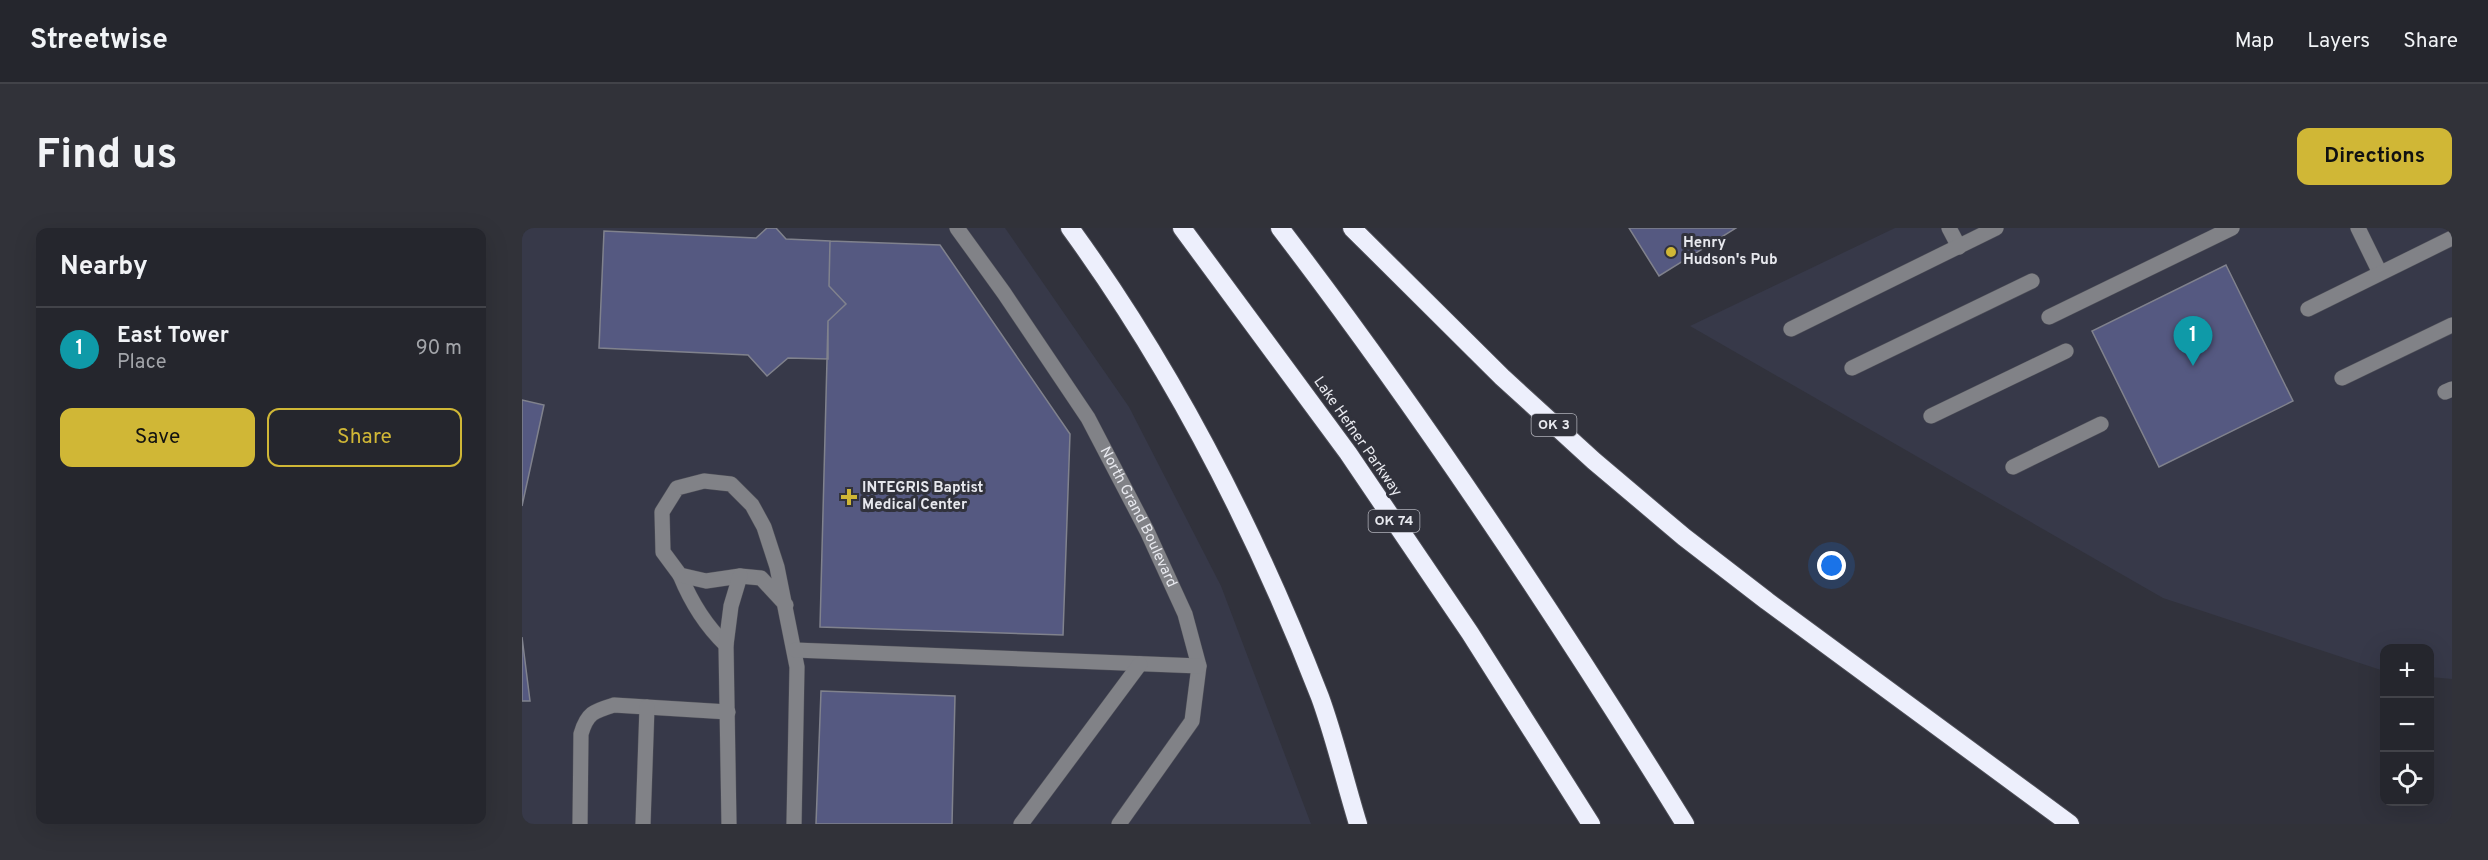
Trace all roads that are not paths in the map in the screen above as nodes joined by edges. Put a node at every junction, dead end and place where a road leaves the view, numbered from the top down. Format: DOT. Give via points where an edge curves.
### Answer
graph roads {
  1 [pos="957,228"];
  2 [pos="1070,228"];
  3 [pos="1182,228"];
  4 [pos="1280,228"];
  5 [pos="1352,228"];
  6 [pos="1949,228"];
  7 [pos="1996,228"];
  8 [pos="2232,228"];
  9 [pos="2358,228"];
  10 [pos="2452,238"];
  11 [pos="1959,247"];
  12 [pos="2380,273"];
  13 [pos="2032,280"];
  14 [pos="2308,309"];
  15 [pos="2049,317"];
  16 [pos="2452,325"];
  17 [pos="1791,329"];
  18 [pos="2066,351"];
  19 [pos="1852,368"];
  20 [pos="2342,378"];
  21 [pos="1931,416"];
  22 [pos="2101,424"];
  23 [pos="2013,467"];
  24 [pos="680,575"];
  25 [pos="741,576"];
  26 [pos="786,605"];
  27 [pos="726,645"];
  28 [pos="795,650"];
  29 [pos="1140,664"];
  30 [pos="1200,666"];
  31 [pos="647,707"];
  32 [pos="728,712"];
  33 [pos="580,824"];
  34 [pos="643,824"];
  35 [pos="729,824"];
  36 [pos="794,824"];
  37 [pos="1021,824"];
  38 [pos="1119,824"];
  39 [pos="1358,824"];
  40 [pos="1591,824"];
  41 [pos="1685,824"];
  42 [pos="2070,824"];
  1 -- 30 [label="street, North Grand Boulevard" via="1088,418 1185,614"];
  2 -- 39 [label="highway" via="1110,284 1161,368 1254,545 1320,699"];
  3 -- 40 [label="highway, Lake Hefner Parkway / OK 74" via="1348,453 1470,633"];
  4 -- 41 [label="highway" via="1390,378 1592,672"];
  5 -- 42 [label="highway, OK 3" via="1503,377 1684,537"];
  6 -- 11 [label="street"];
  7 -- 11 [label="street"];
  8 -- 15 [label="street"];
  9 -- 12 [label="street"];
  10 -- 12 [label="street"];
  11 -- 17 [label="street"];
  12 -- 14 [label="street"];
  13 -- 19 [label="street"];
  16 -- 20 [label="street"];
  18 -- 21 [label="street"];
  22 -- 23 [label="street"];
  24 -- 25 [label="street" via="706,580"];
  24 -- 26 [label="street" via="663,552 662,512 677,488 705,481 730,484 752,505 764,527"];
  24 -- 27 [label="street" via="690,599"];
  25 -- 26 [label="street" via="761,578"];
  25 -- 27 [label="street" via="731,606"];
  26 -- 28 [label="street"];
  27 -- 32 [label="street"];
  28 -- 29 [label="street"];
  28 -- 36 [label="street"];
  29 -- 30 [label="street"];
  29 -- 37 [label="street"];
  30 -- 38 [label="street, North Grand Boulevard" via="1192,721"];
  31 -- 32 [label="street"];
  31 -- 33 [label="street" via="614,705 597,710 585,720 581,734"];
  31 -- 34 [label="street"];
  32 -- 35 [label="street"];
}
